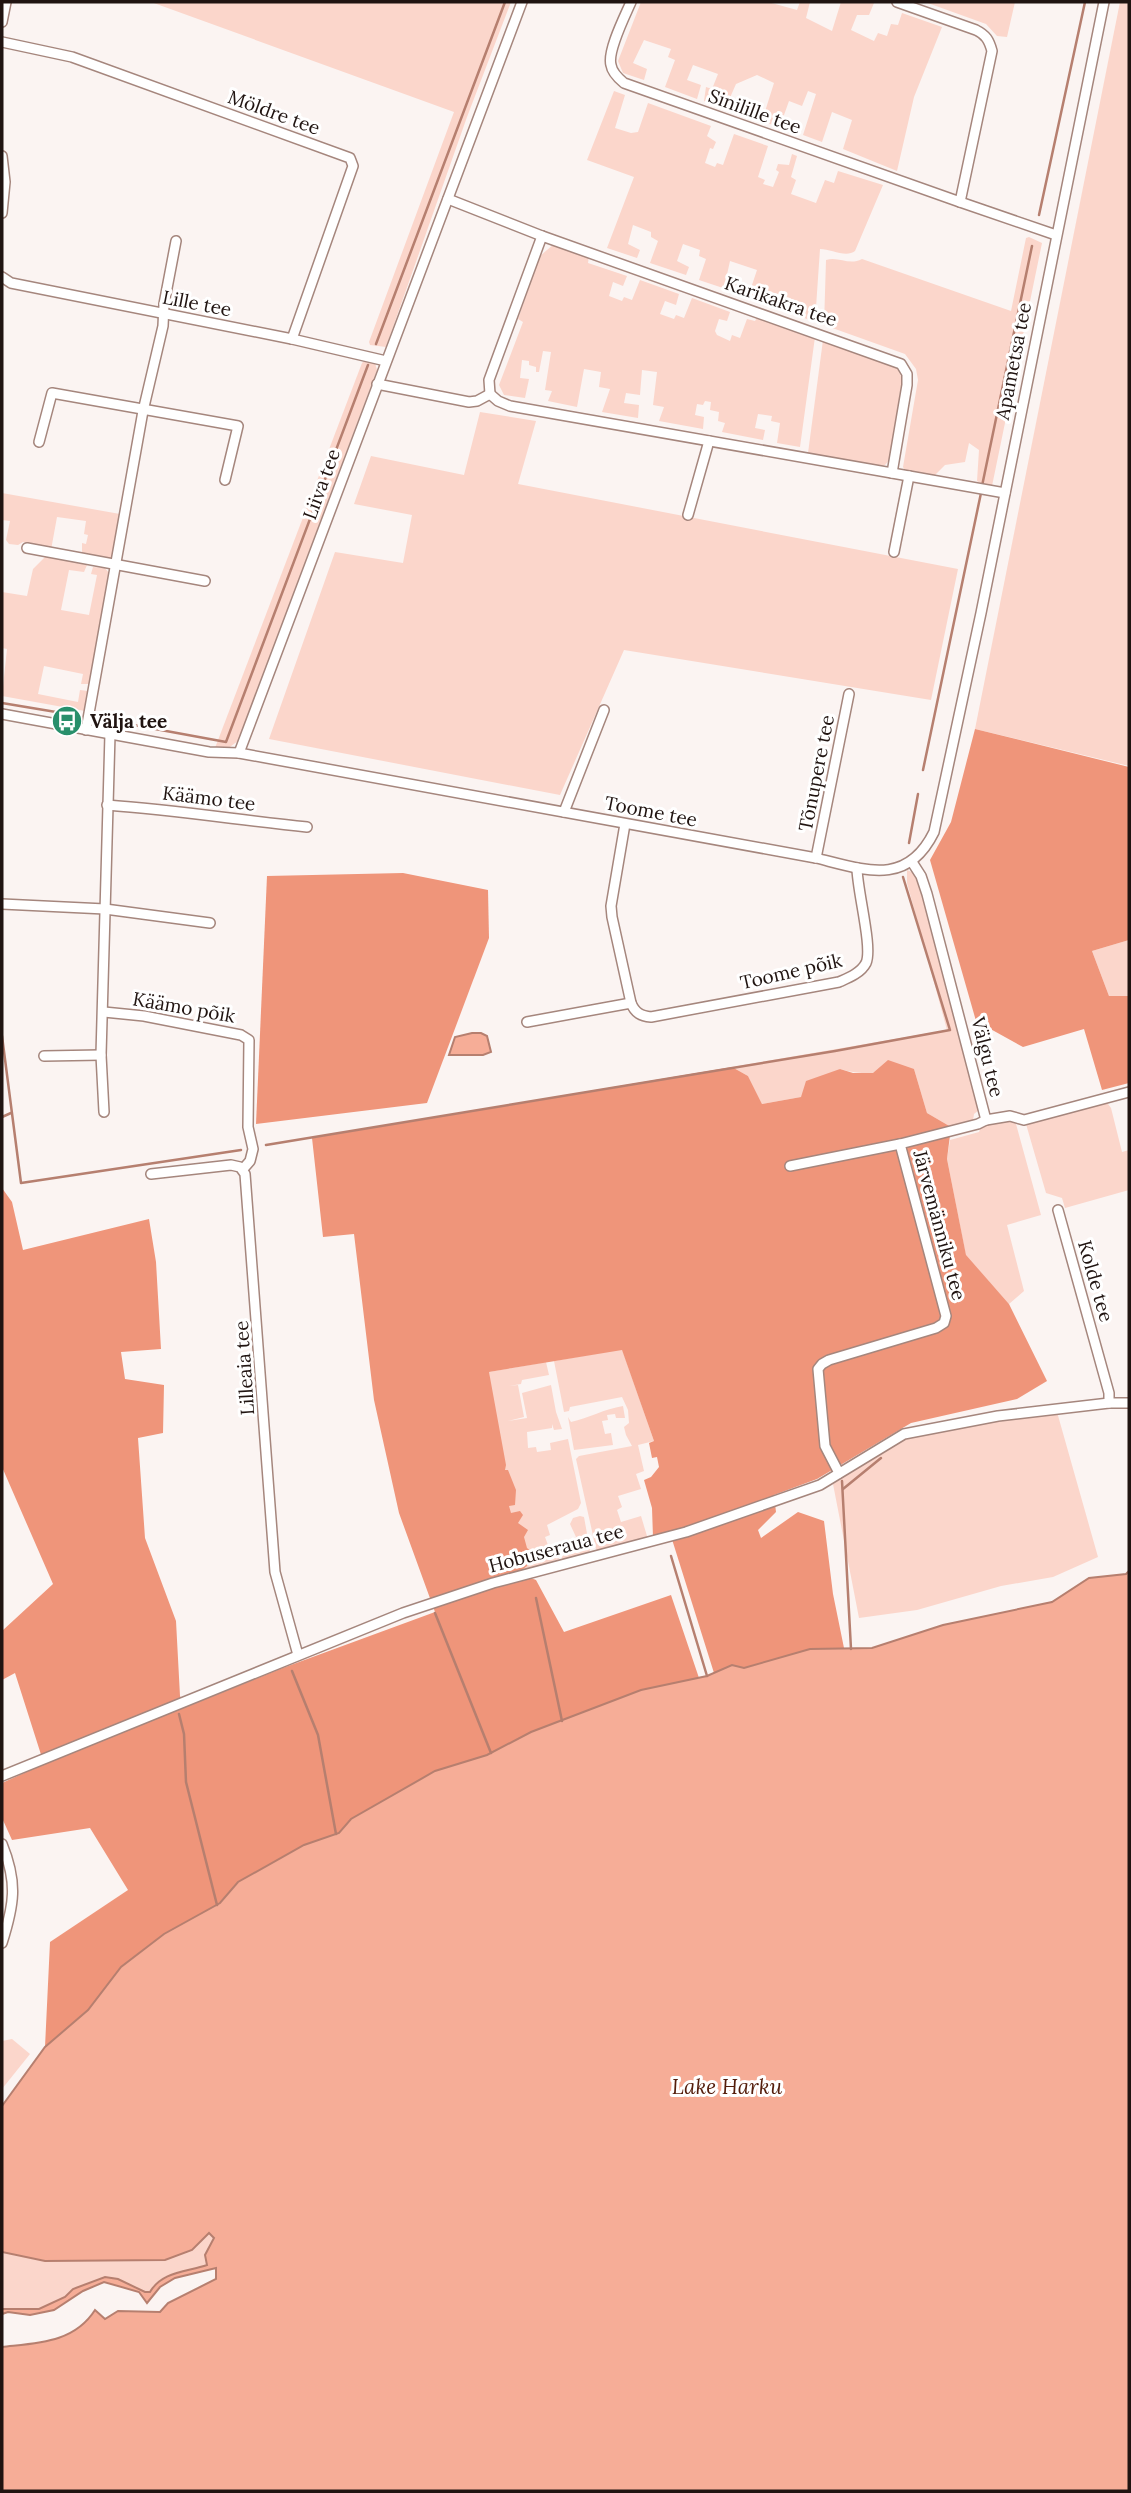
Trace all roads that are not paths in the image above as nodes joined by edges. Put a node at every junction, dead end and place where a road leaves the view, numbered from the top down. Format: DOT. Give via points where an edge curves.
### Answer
graph roads {
  1 [pos="6,2"];
  2 [pos="522,2"];
  3 [pos="631,2"];
  4 [pos="897,2"];
  5 [pos="1104,2"];
  6 [pos="2,22"];
  7 [pos="2,42"];
  8 [pos="2,156"];
  9 [pos="448,200"];
  10 [pos="960,202"];
  11 [pos="2,213"];
  12 [pos="1056,235"];
  13 [pos="542,236"];
  14 [pos="176,241"];
  15 [pos="2,277"];
  16 [pos="163,314"];
  17 [pos="292,340"];
  18 [pos="386,361"];
  19 [pos="377,384"];
  20 [pos="490,394"];
  21 [pos="143,411"];
  22 [pos="709,441"];
  23 [pos="39,442"];
  24 [pos="892,473"];
  25 [pos="909,476"];
  26 [pos="225,480"];
  27 [pos="1005,493"];
  28 [pos="688,514"];
  29 [pos="27,548"];
  30 [pos="894,552"];
  31 [pos="114,565"];
  32 [pos="205,581"];
  33 [pos="849,694"];
  34 [pos="604,710"];
  35 [pos="2,714"];
  36 [pos="86,730"];
  37 [pos="110,734"];
  38 [pos="239,752"];
  39 [pos="107,805"];
  40 [pos="564,811"];
  41 [pos="625,824"];
  42 [pos="307,827"];
  43 [pos="816,858"];
  44 [pos="912,862"];
  45 [pos="857,868"];
  46 [pos="2,904"];
  47 [pos="105,909"];
  48 [pos="210,923"];
  49 [pos="631,1003"];
  50 [pos="104,1012"];
  51 [pos="527,1022"];
  52 [pos="101,1055"];
  53 [pos="44,1056"];
  54 [pos="1129,1092"];
  55 [pos="104,1112"];
  56 [pos="986,1120"];
  57 [pos="900,1144"];
  58 [pos="790,1166"];
  59 [pos="243,1170"];
  60 [pos="151,1174"];
  61 [pos="1058,1210"];
  62 [pos="1109,1403"];
  63 [pos="1129,1403"];
  64 [pos="839,1473"];
  65 [pos="298,1654"];
  66 [pos="2,1776"];
  67 [pos="2,1844"];
  68 [pos="2,1943"];
  1 -- 6 [label="street"];
  2 -- 9 [label="street, Liiva tee"];
  3 -- 10 [label="street, Sinilille tee" via="610,56 614,72 624,83"];
  4 -- 10 [label="street" via="976,30 990,43"];
  5 -- 12 [label="street, Apametsa tee"];
  7 -- 17 [label="street, Möldre tee" via="72,57 350,158 353,166"];
  8 -- 11 [label="street"];
  9 -- 13 [label="street, Karikakra tee"];
  9 -- 18 [label="street, Liiva tee"];
  10 -- 12 [label="street, Sinilille tee"];
  12 -- 27 [label="street, Apametsa tee"];
  13 -- 20 [label="street" via="489,380"];
  13 -- 24 [label="street, Karikakra tee" via="901,364 907,385"];
  14 -- 16 [label="street"];
  15 -- 16 [label="street, Lille tee" via="12,283"];
  16 -- 17 [label="street, Lille tee"];
  16 -- 21 [label="street"];
  17 -- 18 [label="street, Lille tee"];
  18 -- 19 [label="street, Liiva tee"];
  19 -- 20 [label="street" via="469,402"];
  19 -- 38 [label="street, Liiva tee"];
  20 -- 22 [label="street" via="510,406"];
  21 -- 23 [label="street" via="52,393"];
  21 -- 26 [label="street" via="238,426"];
  21 -- 31 [label="street"];
  22 -- 24 [label="street"];
  22 -- 28 [label="street"];
  24 -- 25 [label="street"];
  25 -- 27 [label="street"];
  25 -- 30 [label="street"];
  27 -- 44 [label="street, Apametsa tee" via="934,832"];
  29 -- 31 [label="street"];
  31 -- 32 [label="street"];
  31 -- 36 [label="street"];
  33 -- 43 [label="street, Tõnupere tee"];
  34 -- 40 [label="street"];
  35 -- 36 [label="street"];
  36 -- 37 [label="street"];
  37 -- 38 [label="street" via="209,752"];
  37 -- 39 [label="street"];
  38 -- 40 [label="street, Toome tee"];
  39 -- 42 [label="street, Käämo tee"];
  39 -- 47 [label="street"];
  40 -- 41 [label="street, Toome tee"];
  41 -- 43 [label="street, Toome tee"];
  41 -- 49 [label="street" via="611,906"];
  43 -- 45 [label="street, Toome tee"];
  44 -- 45 [label="street, Toome tee" via="896,870"];
  44 -- 56 [label="street, Välgu tee" via="927,894"];
  45 -- 49 [label="street, Toome põik" via="868,950 866,963 853,976 652,1017 639,1014"];
  46 -- 47 [label="street"];
  47 -- 48 [label="street"];
  47 -- 50 [label="street"];
  49 -- 51 [label="street"];
  50 -- 52 [label="street"];
  50 -- 59 [label="street, Käämo põik" via="145,1016 249,1040 248,1127 253,1149"];
  52 -- 53 [label="street"];
  52 -- 55 [label="street"];
  54 -- 56 [label="street, Välgu tee" via="1024,1120 1010,1116"];
  56 -- 57 [label="street, Järvemänniku tee"];
  57 -- 58 [label="street, Järvemänniku tee"];
  57 -- 64 [label="street, Järvemänniku tee" via="946,1316 936,1328 829,1360 818,1369 825,1446"];
  59 -- 60 [label="street" via="231,1165"];
  59 -- 65 [label="street, Lilleaia tee" via="275,1572"];
  61 -- 62 [label="street, Kolde tee"];
  62 -- 63 [label="street, Hobuseraua tee"];
  62 -- 64 [label="street, Hobuseraua tee" via="998,1416 904,1434"];
  64 -- 65 [label="street, Hobuseraua tee" via="820,1485 743,1513 494,1583"];
  65 -- 66 [label="street, Hobuseraua tee"];
  67 -- 68 [label="street" via="14,1891"];
}
